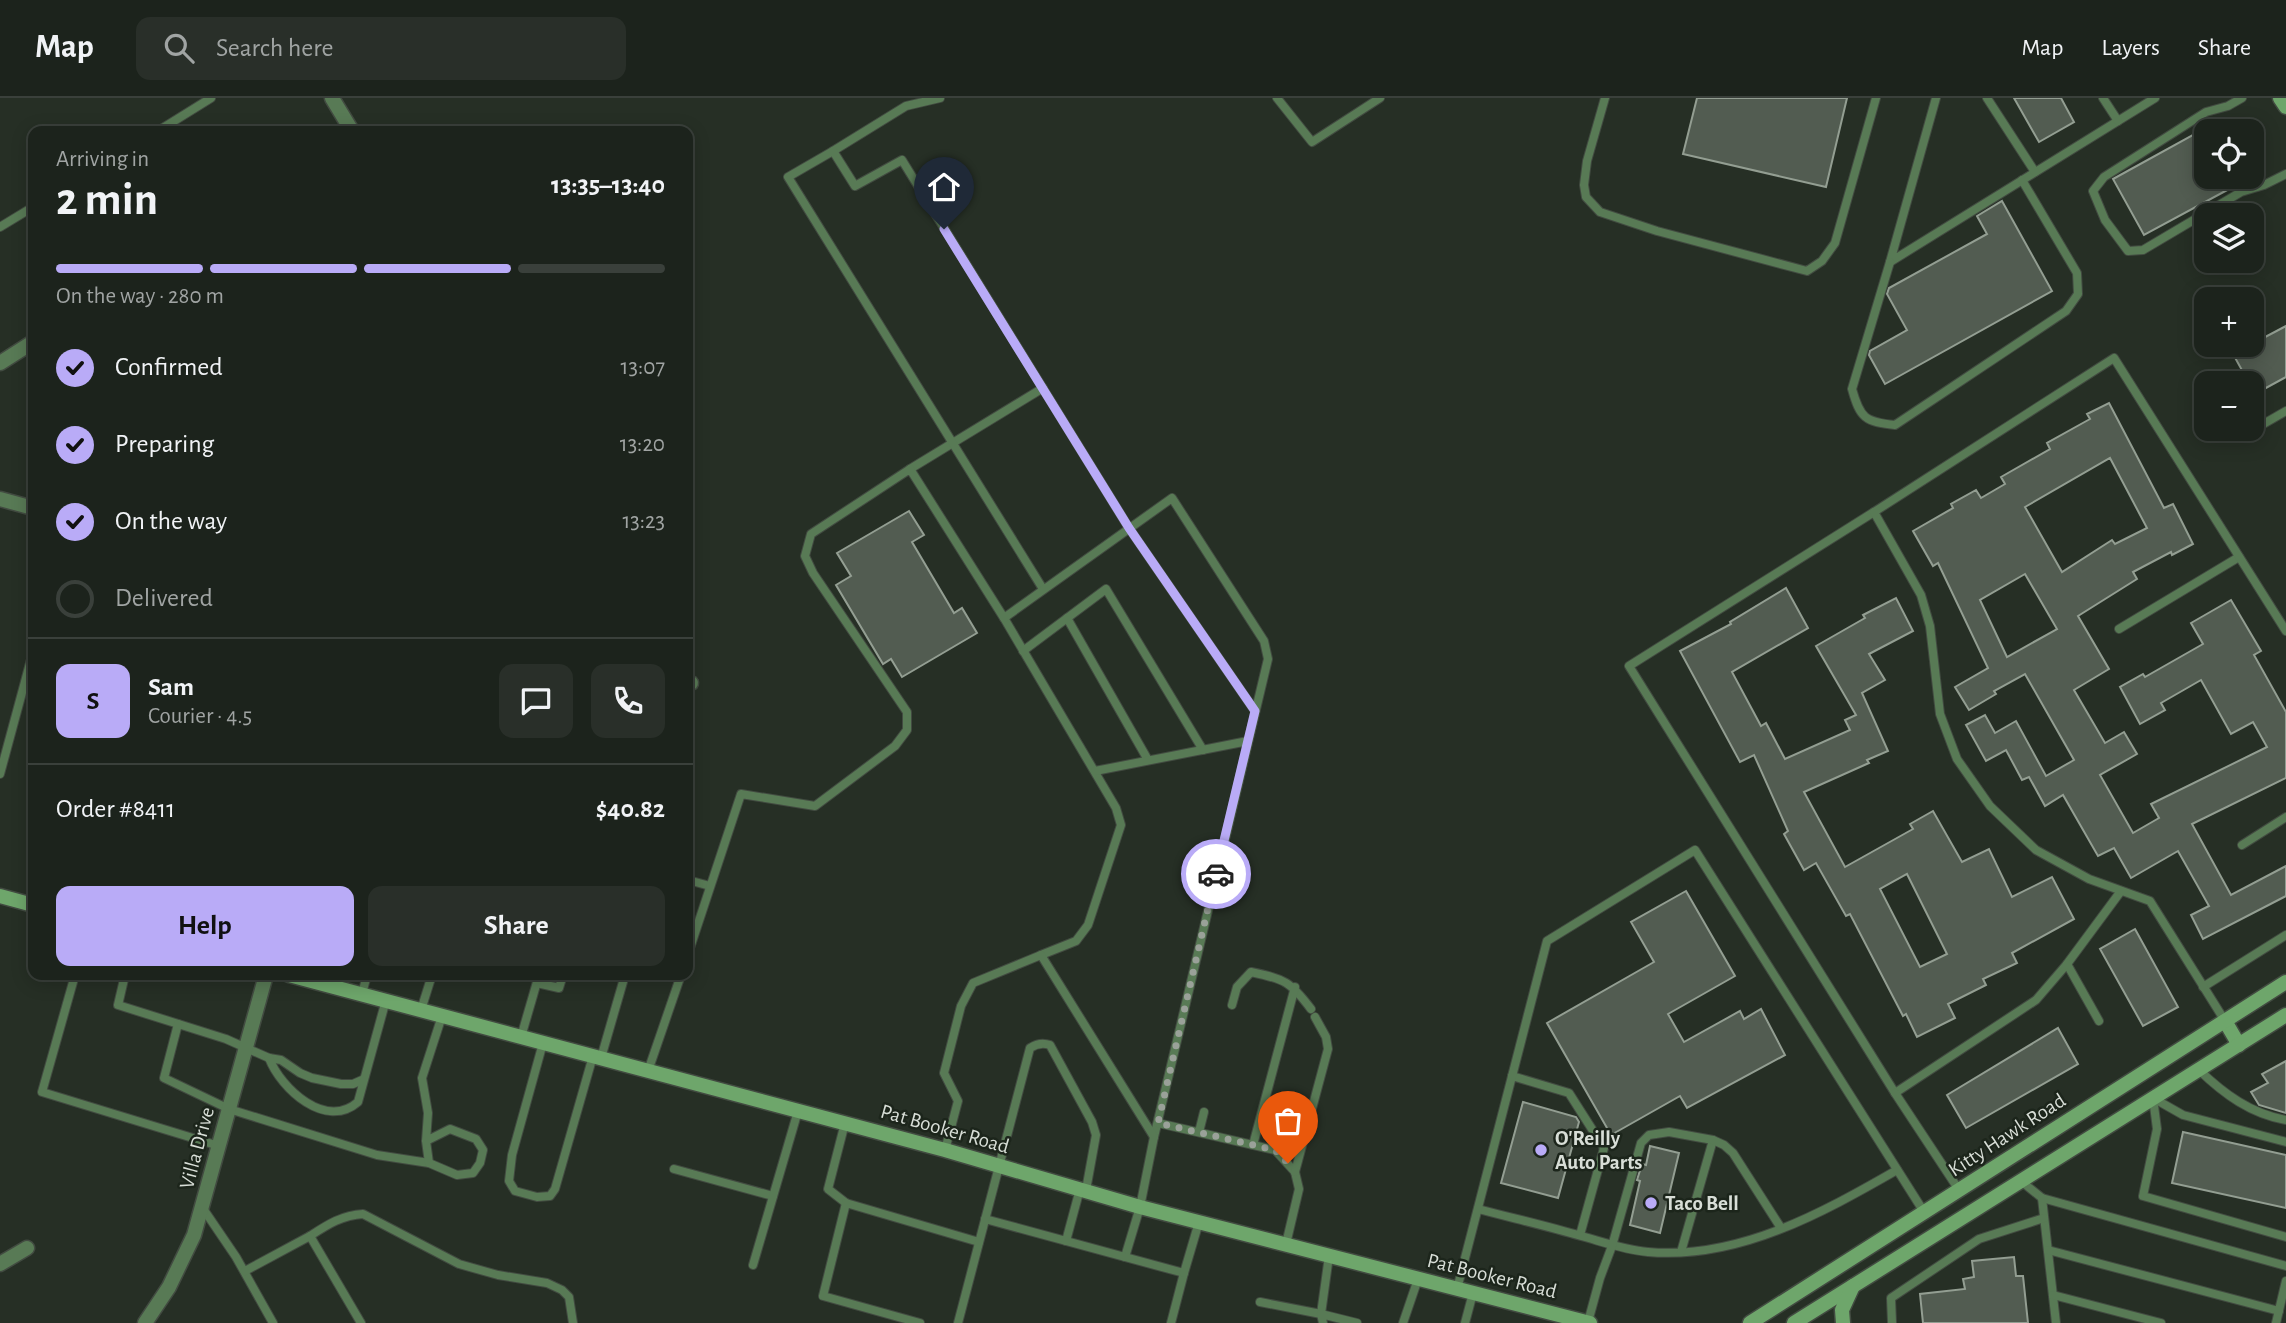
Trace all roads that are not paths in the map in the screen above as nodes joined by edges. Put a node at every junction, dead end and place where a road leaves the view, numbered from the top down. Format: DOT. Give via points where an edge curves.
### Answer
graph roads {
  1 [pos="211,98"];
  2 [pos="332,98"];
  3 [pos="940,98"];
  4 [pos="1277,98"];
  5 [pos="1380,98"];
  6 [pos="1605,98"];
  7 [pos="1876,98"];
  8 [pos="1936,98"];
  9 [pos="1987,98"];
  10 [pos="2103,98"];
  11 [pos="2155,98"];
  12 [pos="2242,98"];
  13 [pos="2280,98"];
  14 [pos="2286,107"];
  15 [pos="2118,121"];
  16 [pos="166,126"];
  17 [pos="349,126"];
  18 [pos="833,151"];
  19 [pos="2035,172"];
  20 [pos="2286,174"];
  21 [pos="2022,180"];
  22 [pos="28,210"];
  23 [pos="0,227"];
  24 [pos="1890,262"];
  25 [pos="28,345"];
  26 [pos="0,363"];
  27 [pos="1043,388"];
  28 [pos="2286,411"];
  29 [pos="2264,424"];
  30 [pos="953,444"];
  31 [pos="910,469"];
  32 [pos="0,499"];
  33 [pos="28,507"];
  34 [pos="1874,512"];
  35 [pos="1129,528"];
  36 [pos="2239,557"];
  37 [pos="1043,589"];
  38 [pos="1003,618"];
  39 [pos="1067,618"];
  40 [pos="2119,629"];
  41 [pos="2286,631"];
  42 [pos="1023,651"];
  43 [pos="28,670"];
  44 [pos="1255,711"];
  45 [pos="1248,741"];
  46 [pos="1203,750"];
  47 [pos="1148,760"];
  48 [pos="1095,771"];
  49 [pos="0,774"];
  50 [pos="2286,817"];
  51 [pos="2242,845"];
  52 [pos="693,881"];
  53 [pos="710,886"];
  54 [pos="2121,891"];
  55 [pos="0,896"];
  56 [pos="28,904"];
  57 [pos="2286,935"];
  58 [pos="693,939"];
  59 [pos="1041,955"];
  60 [pos="2067,964"];
  61 [pos="74,980"];
  62 [pos="124,980"];
  63 [pos="265,980"];
  64 [pos="308,980"];
  65 [pos="366,980"];
  66 [pos="430,980"];
  67 [pos="538,980"];
  68 [pos="540,980"];
  69 [pos="562,980"];
  70 [pos="623,980"];
  71 [pos="679,980"];
  72 [pos="2286,982"];
  73 [pos="1295,987"];
  74 [pos="2203,987"];
  75 [pos="362,994"];
  76 [pos="386,1000"];
  77 [pos="1232,1005"];
  78 [pos="1311,1009"];
  79 [pos="421,1010"];
  80 [pos="2286,1015"];
  81 [pos="442,1016"];
  82 [pos="1315,1017"];
  83 [pos="2099,1021"];
  84 [pos="2225,1021"];
  85 [pos="178,1024"];
  86 [pos="521,1037"];
  87 [pos="543,1042"];
  88 [pos="2239,1045"];
  89 [pos="246,1048"];
  90 [pos="597,1057"];
  91 [pos="269,1058"];
  92 [pos="2199,1070"];
  93 [pos="649,1071"];
  94 [pos="1512,1076"];
  95 [pos="362,1080"];
  96 [pos="1895,1093"];
  97 [pos="2153,1098"];
  98 [pos="229,1109"];
  99 [pos="798,1111"];
  100 [pos="1204,1112"];
  101 [pos="2286,1120"];
  102 [pos="845,1123"];
  103 [pos="1158,1123"];
  104 [pos="1199,1132"];
  105 [pos="1154,1138"];
  106 [pos="1713,1140"];
  107 [pos="426,1142"];
  108 [pos="2286,1142"];
  109 [pos="1253,1144"];
  110 [pos="219,1146"];
  111 [pos="945,1150"];
  112 [pos="2007,1159"];
  113 [pos="429,1163"];
  114 [pos="998,1165"];
  115 [pos="674,1169"];
  116 [pos="1898,1171"];
  117 [pos="1295,1172"];
  118 [pos="2021,1181"];
  119 [pos="1083,1190"];
  120 [pos="1959,1190"];
  121 [pos="773,1196"];
  122 [pos="2042,1198"];
  123 [pos="846,1203"];
  124 [pos="202,1207"];
  125 [pos="1140,1207"];
  126 [pos="1478,1209"];
  127 [pos="1924,1212"];
  128 [pos="2044,1218"];
  129 [pos="985,1219"];
  130 [pos="1199,1222"];
  131 [pos="1781,1228"];
  132 [pos="1580,1235"];
  133 [pos="310,1236"];
  134 [pos="2286,1237"];
  135 [pos="1066,1241"];
  136 [pos="979,1242"];
  137 [pos="1286,1244"];
  138 [pos="1612,1246"];
  139 [pos="27,1248"];
  140 [pos="2048,1250"];
  141 [pos="1681,1252"];
  142 [pos="1329,1256"];
  143 [pos="1125,1257"];
  144 [pos="0,1264"];
  145 [pos="753,1265"];
  146 [pos="2286,1266"];
  147 [pos="245,1271"];
  148 [pos="1184,1273"];
  149 [pos="1418,1279"];
  150 [pos="2286,1281"];
  151 [pos="1853,1286"];
  152 [pos="1457,1289"];
  153 [pos="1473,1293"];
  154 [pos="2053,1294"];
  155 [pos="1260,1302"];
  156 [pos="1532,1308"];
  157 [pos="2279,1311"];
  158 [pos="1322,1318"];
  159 [pos="145,1323"];
  160 [pos="273,1323"];
  161 [pos="361,1323"];
  162 [pos="573,1323"];
  163 [pos="920,1323"];
  164 [pos="958,1323"];
  165 [pos="1171,1323"];
  166 [pos="1357,1323"];
  167 [pos="1403,1323"];
  168 [pos="1465,1323"];
  169 [pos="1547,1323"];
  170 [pos="1589,1323"];
  171 [pos="1750,1323"];
  172 [pos="1794,1323"];
  173 [pos="1843,1323"];
  174 [pos="1892,1323"];
  175 [pos="2056,1323"];
  176 [pos="2161,1323"];
  177 [pos="2276,1323"];
  1 -- 16 [label="lane"];
  2 -- 17 [label="street"];
  3 -- 18 [label="lane" via="906,106"];
  4 -- 5 [label="lane" via="1312,142"];
  6 -- 7 [label="lane" via="1584,186 1586,197 1600,212 1807,271 1822,261 1835,243"];
  8 -- 24 [label="lane"];
  9 -- 19 [label="lane"];
  10 -- 15 [label="lane"];
  11 -- 15 [label="lane"];
  12 -- 20 [label="lane" via="2206,111 2104,177 2093,191 2105,220 2128,251 2143,250 2241,192"];
  13 -- 14 [label="main road"];
  15 -- 19 [label="lane"];
  18 -- 27 [label="lane" via="855,186 902,160"];
  18 -- 30 [label="lane" via="788,177"];
  19 -- 21 [label="lane"];
  21 -- 24 [label="lane"];
  21 -- 24 [label="lane" via="2077,272 2078,294 2066,311 1895,425 1873,423 1858,409 1852,389"];
  22 -- 23 [label="lane"];
  25 -- 26 [label="street"];
  27 -- 30 [label="lane"];
  27 -- 35 [label="lane"];
  28 -- 29 [label="lane"];
  30 -- 31 [label="lane"];
  30 -- 37 [label="lane"];
  31 -- 38 [label="lane"];
  31 -- 53 [label="lane" via="811,534 805,556 907,712 907,730 895,746 815,806 741,794"];
  32 -- 33 [label="street"];
  34 -- 36 [label="lane" via="2114,358"];
  34 -- 54 [label="lane" via="1921,595 1930,626 1940,714 1957,759 1990,806 2036,850"];
  34 -- 96 [label="lane" via="1629,666"];
  35 -- 37 [label="lane"];
  35 -- 44 [label="lane"];
  35 -- 44 [label="lane" via="1172,498 1264,641 1268,659"];
  36 -- 40 [label="lane"];
  36 -- 41 [label="lane"];
  37 -- 38 [label="lane"];
  38 -- 42 [label="lane"];
  39 -- 42 [label="lane"];
  39 -- 46 [label="lane" via="1107,589"];
  39 -- 47 [label="lane"];
  42 -- 48 [label="lane"];
  43 -- 49 [label="lane"];
  44 -- 45 [label="lane"];
  45 -- 46 [label="lane"];
  45 -- 103 [label="lane"];
  46 -- 47 [label="lane"];
  47 -- 48 [label="lane"];
  48 -- 59 [label="lane" via="1121,825 1088,925 1076,941"];
  50 -- 51 [label="lane"];
  52 -- 53 [label="lane"];
  53 -- 58 [label="lane"];
  54 -- 60 [label="lane"];
  54 -- 74 [label="lane" via="2150,901"];
  55 -- 56 [label="main road"];
  57 -- 74 [label="lane"];
  59 -- 105 [label="lane"];
  59 -- 111 [label="lane" via="974,984 961,1006 944,1073 958,1101"];
  60 -- 83 [label="lane"];
  60 -- 96 [label="lane" via="2036,1000"];
  61 -- 110 [label="lane" via="42,1092"];
  62 -- 85 [label="lane" via="118,1005"];
  63 -- 89 [label="street, Villa Drive"];
  64 -- 75 [label="main road, Pat Booker Road"];
  65 -- 75 [label="lane"];
  66 -- 79 [label="lane"];
  67 -- 86 [label="lane"];
  68 -- 69 [label="lane" via="559,988"];
  70 -- 90 [label="lane"];
  71 -- 93 [label="lane"];
  72 -- 84 [label="main road, Kitty Hawk Road"];
  73 -- 77 [label="lane" via="1277,977 1251,972 1237,988"];
  73 -- 78 [label="lane"];
  73 -- 109 [label="lane"];
  74 -- 84 [label="lane"];
  75 -- 76 [label="main road, Pat Booker Road"];
  76 -- 79 [label="main road, Pat Booker Road"];
  76 -- 95 [label="lane"];
  79 -- 81 [label="main road, Pat Booker Road"];
  80 -- 88 [label="main road"];
  81 -- 86 [label="main road, Pat Booker Road"];
  81 -- 107 [label="lane" via="422,1078 428,1114"];
  82 -- 117 [label="lane" via="1328,1049"];
  84 -- 88 [label="main road"];
  84 -- 112 [label="main road, Kitty Hawk Road"];
  85 -- 89 [label="lane"];
  85 -- 98 [label="lane" via="164,1078"];
  86 -- 87 [label="main road, Pat Booker Road"];
  87 -- 90 [label="main road, Pat Booker Road"];
  87 -- 90 [label="lane" via="512,1156 509,1181 515,1191 537,1197 550,1196 555,1189"];
  88 -- 92 [label="main road"];
  89 -- 91 [label="lane"];
  89 -- 98 [label="street, Villa Drive"];
  90 -- 93 [label="main road, Pat Booker Road"];
  91 -- 95 [label="lane" via="327,1082"];
  91 -- 95 [label="lane" via="274,1072 323,1112 350,1110 358,1102"];
  92 -- 97 [label="main road"];
  92 -- 101 [label="lane" via="2227,1096 2266,1116"];
  93 -- 99 [label="main road, Pat Booker Road"];
  94 -- 116 [label="lane" via="1547,941 1695,850"];
  94 -- 126 [label="lane"];
  94 -- 132 [label="lane" via="1569,1093 1604,1148"];
  96 -- 120 [label="lane"];
  97 -- 108 [label="lane" via="2183,1115"];
  97 -- 118 [label="main road"];
  97 -- 134 [label="lane" via="2157,1129 2143,1196"];
  98 -- 110 [label="street, Villa Drive"];
  98 -- 113 [label="lane" via="377,1155"];
  99 -- 102 [label="main road, Pat Booker Road"];
  99 -- 121 [label="lane"];
  100 -- 104 [label="lane"];
  102 -- 111 [label="main road, Pat Booker Road"];
  102 -- 123 [label="lane" via="828,1189"];
  103 -- 104 [label="lane"];
  103 -- 105 [label="lane"];
  104 -- 109 [label="lane"];
  105 -- 125 [label="lane"];
  106 -- 131 [label="lane" via="1733,1153"];
  106 -- 138 [label="lane" via="1669,1132 1649,1135 1641,1143"];
  106 -- 141 [label="lane"];
  107 -- 113 [label="lane"];
  107 -- 113 [label="lane" via="450,1129 476,1139 483,1150 473,1173 457,1175"];
  109 -- 117 [label="lane" via="1275,1150"];
  110 -- 124 [label="street, Villa Drive"];
  111 -- 114 [label="main road, Pat Booker Road"];
  112 -- 118 [label="main road"];
  112 -- 120 [label="main road, Kitty Hawk Road"];
  114 -- 119 [label="main road, Pat Booker Road"];
  114 -- 119 [label="lane" via="1030,1048 1044,1043 1050,1045 1096,1135"];
  114 -- 129 [label="lane"];
  115 -- 121 [label="lane"];
  116 -- 127 [label="lane"];
  116 -- 131 [label="lane"];
  117 -- 137 [label="lane" via="1299,1189"];
  118 -- 122 [label="lane"];
  118 -- 151 [label="main road"];
  119 -- 125 [label="main road, Pat Booker Road"];
  119 -- 135 [label="lane"];
  120 -- 127 [label="main road, Kitty Hawk Road"];
  121 -- 145 [label="lane"];
  122 -- 128 [label="lane"];
  122 -- 146 [label="lane"];
  123 -- 136 [label="lane"];
  123 -- 163 [label="lane" via="823,1296"];
  124 -- 147 [label="lane"];
  124 -- 159 [label="street, Villa Drive" via="188,1250"];
  125 -- 130 [label="main road, Pat Booker Road"];
  125 -- 143 [label="lane"];
  126 -- 132 [label="lane"];
  126 -- 152 [label="lane"];
  127 -- 171 [label="main road, Kitty Hawk Road"];
  128 -- 140 [label="lane"];
  128 -- 174 [label="lane" via="1979,1239 1891,1298"];
  129 -- 135 [label="lane"];
  129 -- 136 [label="lane"];
  130 -- 137 [label="main road, Pat Booker Road"];
  130 -- 148 [label="lane"];
  131 -- 141 [label="lane" via="1746,1242"];
  132 -- 138 [label="lane"];
  133 -- 147 [label="lane"];
  133 -- 161 [label="lane"];
  133 -- 162 [label="lane" via="333,1221 363,1214 459,1264 562,1290 569,1297"];
  135 -- 143 [label="lane"];
  136 -- 164 [label="lane"];
  137 -- 142 [label="main road, Pat Booker Road"];
  138 -- 141 [label="lane"];
  138 -- 170 [label="lane"];
  139 -- 144 [label="street"];
  140 -- 154 [label="lane"];
  140 -- 157 [label="lane"];
  142 -- 149 [label="main road, Pat Booker Road"];
  142 -- 158 [label="lane"];
  143 -- 148 [label="lane"];
  147 -- 160 [label="lane"];
  148 -- 165 [label="lane"];
  149 -- 152 [label="main road, Pat Booker Road"];
  149 -- 167 [label="lane"];
  150 -- 157 [label="lane"];
  151 -- 172 [label="main road"];
  151 -- 173 [label="main road" via="1842,1310"];
  152 -- 153 [label="main road, Pat Booker Road"];
  153 -- 156 [label="main road, Pat Booker Road"];
  153 -- 168 [label="lane"];
  154 -- 175 [label="lane"];
  154 -- 176 [label="lane"];
  155 -- 158 [label="lane"];
  156 -- 169 [label="main road"];
  156 -- 170 [label="main road, Pat Booker Road"];
  157 -- 177 [label="lane"];
  158 -- 166 [label="lane"];
}
